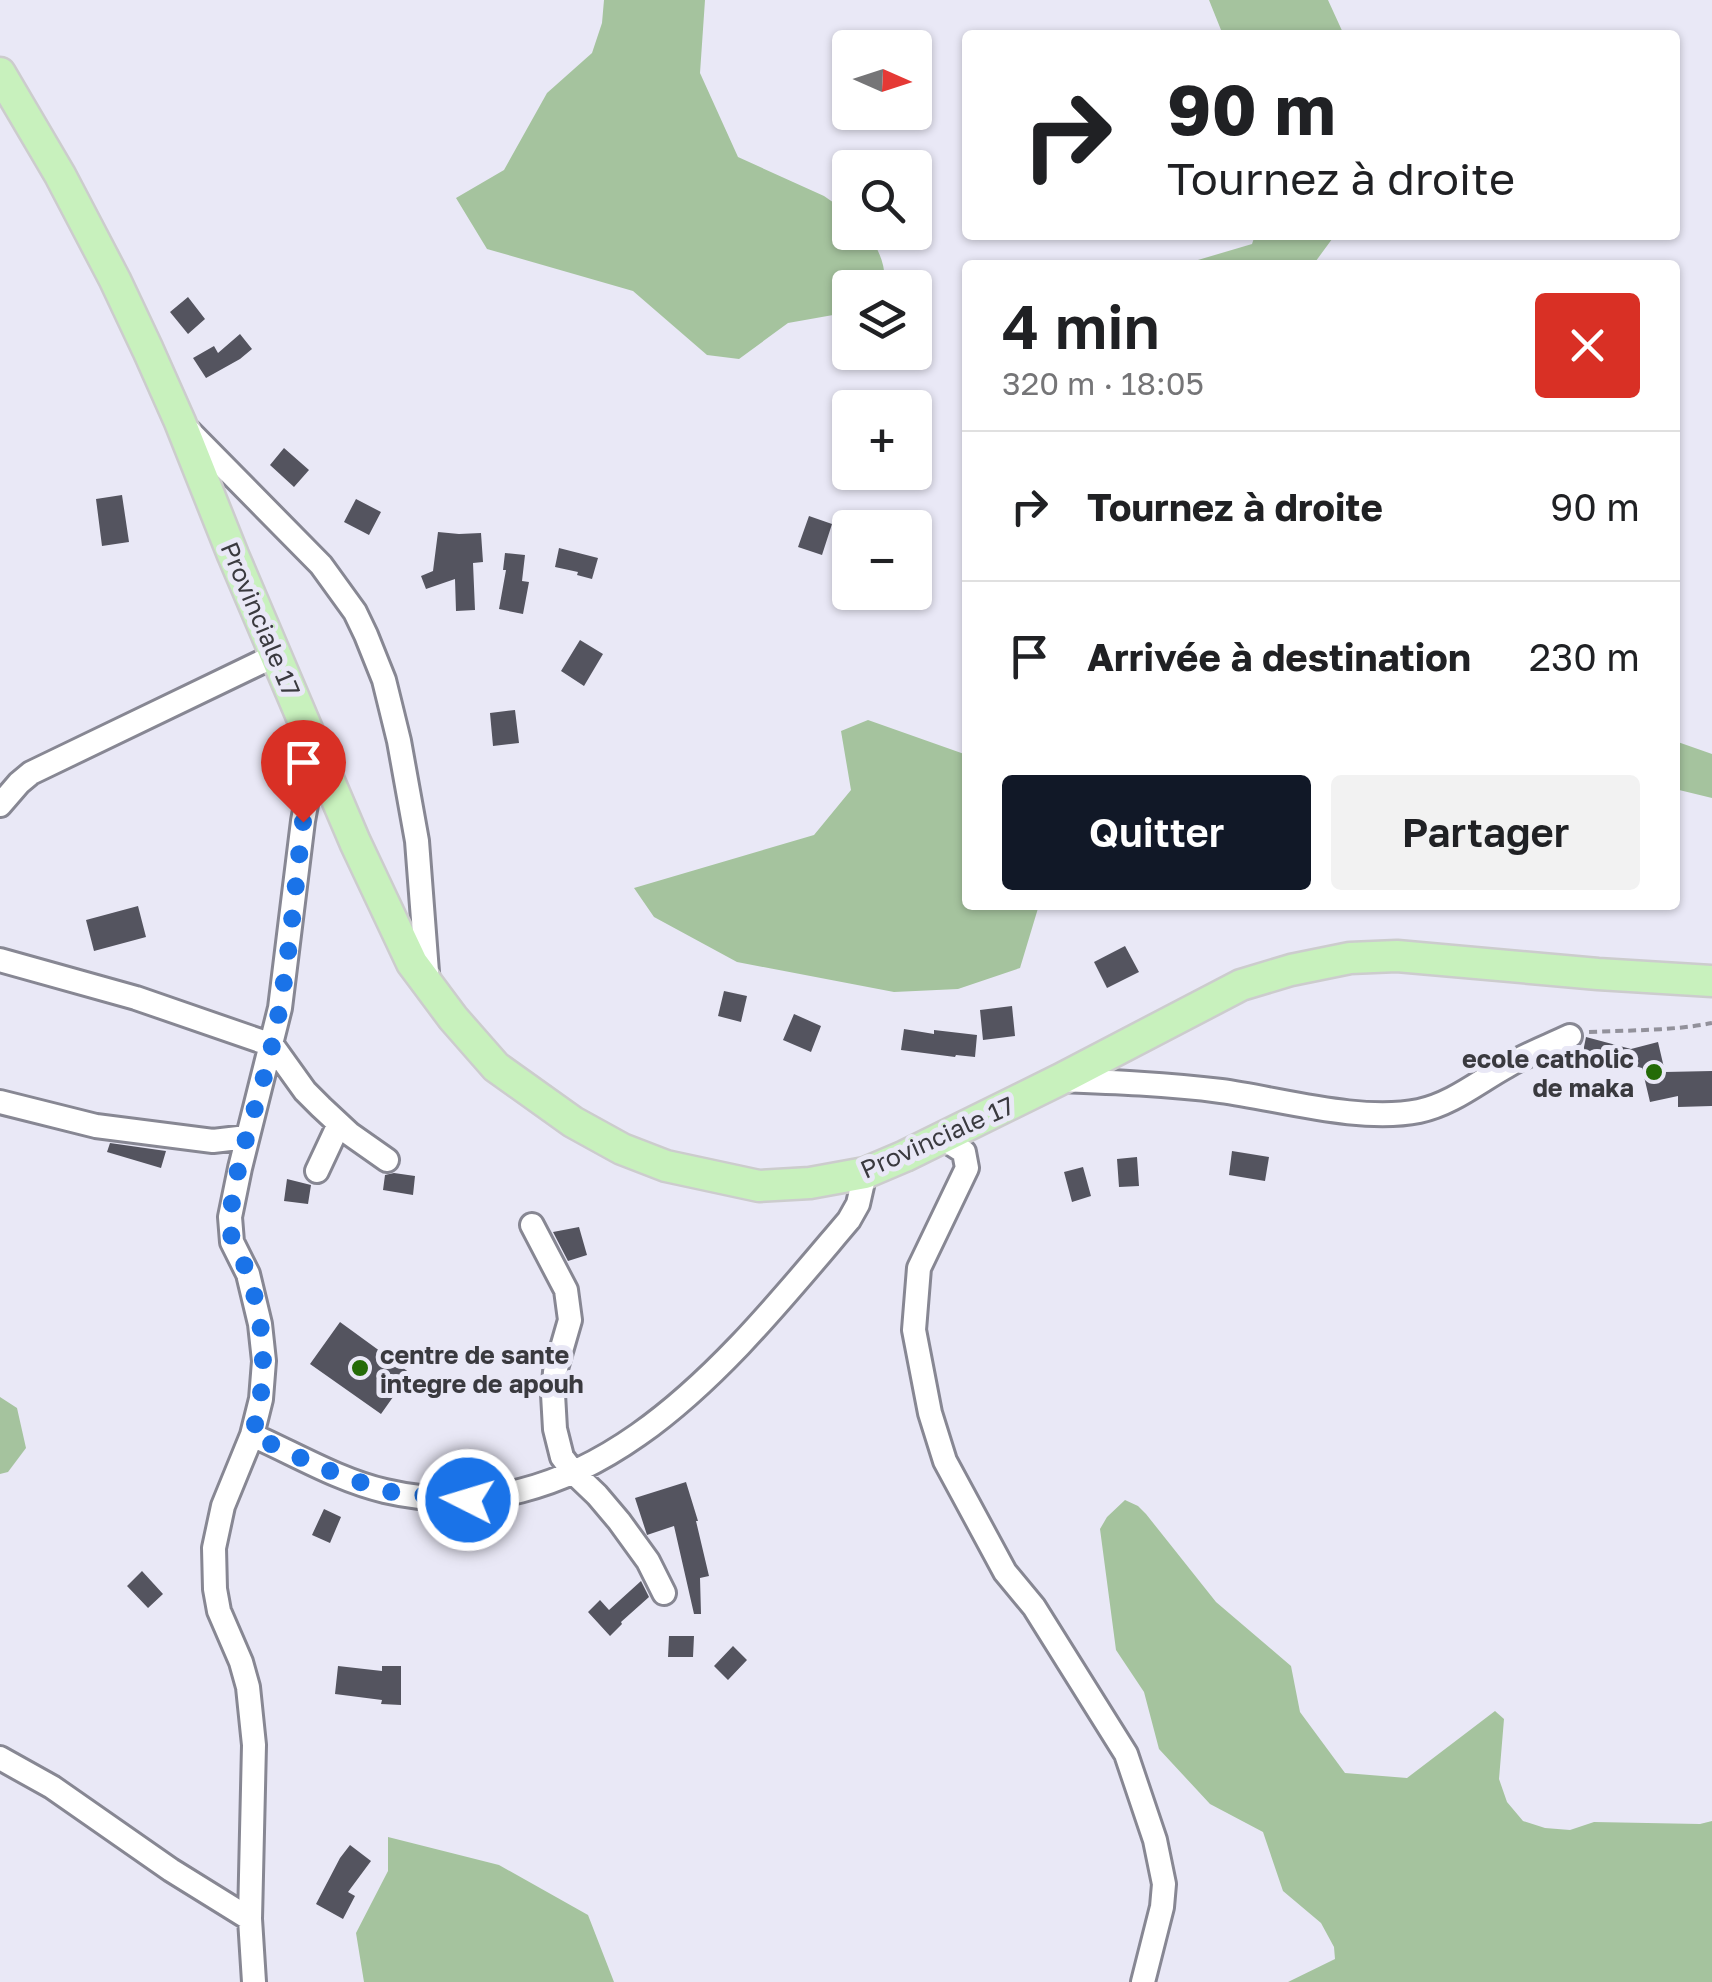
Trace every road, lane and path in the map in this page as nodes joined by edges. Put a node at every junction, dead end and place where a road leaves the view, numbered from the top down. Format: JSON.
{"nodes":[{"id":1,"x":0,"y":73,"type":"edge"},
{"id":2,"x":180,"y":422,"type":"junction"},
{"id":3,"x":276,"y":655,"type":"junction"},
{"id":4,"x":316,"y":750,"type":"junction"},
{"id":5,"x":0,"y":805,"type":"edge"},
{"id":6,"x":0,"y":960,"type":"edge"},
{"id":7,"x":1712,"y":981,"type":"edge"},
{"id":8,"x":428,"y":987,"type":"junction"},
{"id":9,"x":1712,"y":1023,"type":"edge"},
{"id":10,"x":1570,"y":1036,"type":"joint"},
{"id":11,"x":272,"y":1046,"type":"junction"},
{"id":12,"x":1059,"y":1080,"type":"junction"},
{"id":13,"x":0,"y":1102,"type":"edge"},
{"id":14,"x":339,"y":1124,"type":"junction"},
{"id":15,"x":248,"y":1137,"type":"junction"},
{"id":16,"x":942,"y":1137,"type":"junction"},
{"id":17,"x":388,"y":1160,"type":"dead end"},
{"id":18,"x":317,"y":1171,"type":"dead end"},
{"id":19,"x":865,"y":1173,"type":"junction"},
{"id":20,"x":532,"y":1225,"type":"dead end"},
{"id":21,"x":252,"y":1435,"type":"junction"},
{"id":22,"x":574,"y":1473,"type":"junction"},
{"id":23,"x":664,"y":1593,"type":"dead end"},
{"id":24,"x":0,"y":1758,"type":"edge"},
{"id":25,"x":250,"y":1918,"type":"junction"},
{"id":26,"x":254,"y":1982,"type":"edge"},
{"id":27,"x":1143,"y":1982,"type":"edge"}],
"edges":[{"from":1,"to":2,"type":"main road","name":"Provinciale 17"},
{"from":2,"to":3,"type":"main road","name":"Provinciale 17"},
{"from":2,"to":8,"type":"street"},
{"from":3,"to":4,"type":"main road","name":"Provinciale 17"},
{"from":3,"to":5,"type":"street"},
{"from":4,"to":8,"type":"main road","name":"Provinciale 17"},
{"from":4,"to":11,"type":"street"},
{"from":6,"to":11,"type":"street"},
{"from":7,"to":12,"type":"main road","name":"Provinciale 17"},
{"from":8,"to":19,"type":"main road","name":"Provinciale 17"},
{"from":9,"to":10,"type":"path"},
{"from":10,"to":12,"type":"street"},
{"from":11,"to":14,"type":"street"},
{"from":11,"to":15,"type":"street"},
{"from":12,"to":16,"type":"main road","name":"Provinciale 17"},
{"from":13,"to":15,"type":"street"},
{"from":14,"to":17,"type":"street"},
{"from":14,"to":18,"type":"street"},
{"from":15,"to":21,"type":"street"},
{"from":16,"to":19,"type":"main road","name":"Provinciale 17"},
{"from":16,"to":27,"type":"street"},
{"from":19,"to":22,"type":"street"},
{"from":20,"to":22,"type":"street"},
{"from":21,"to":22,"type":"street"},
{"from":21,"to":25,"type":"street"},
{"from":22,"to":23,"type":"street"},
{"from":24,"to":25,"type":"street"},
{"from":25,"to":26,"type":"street"}]}
